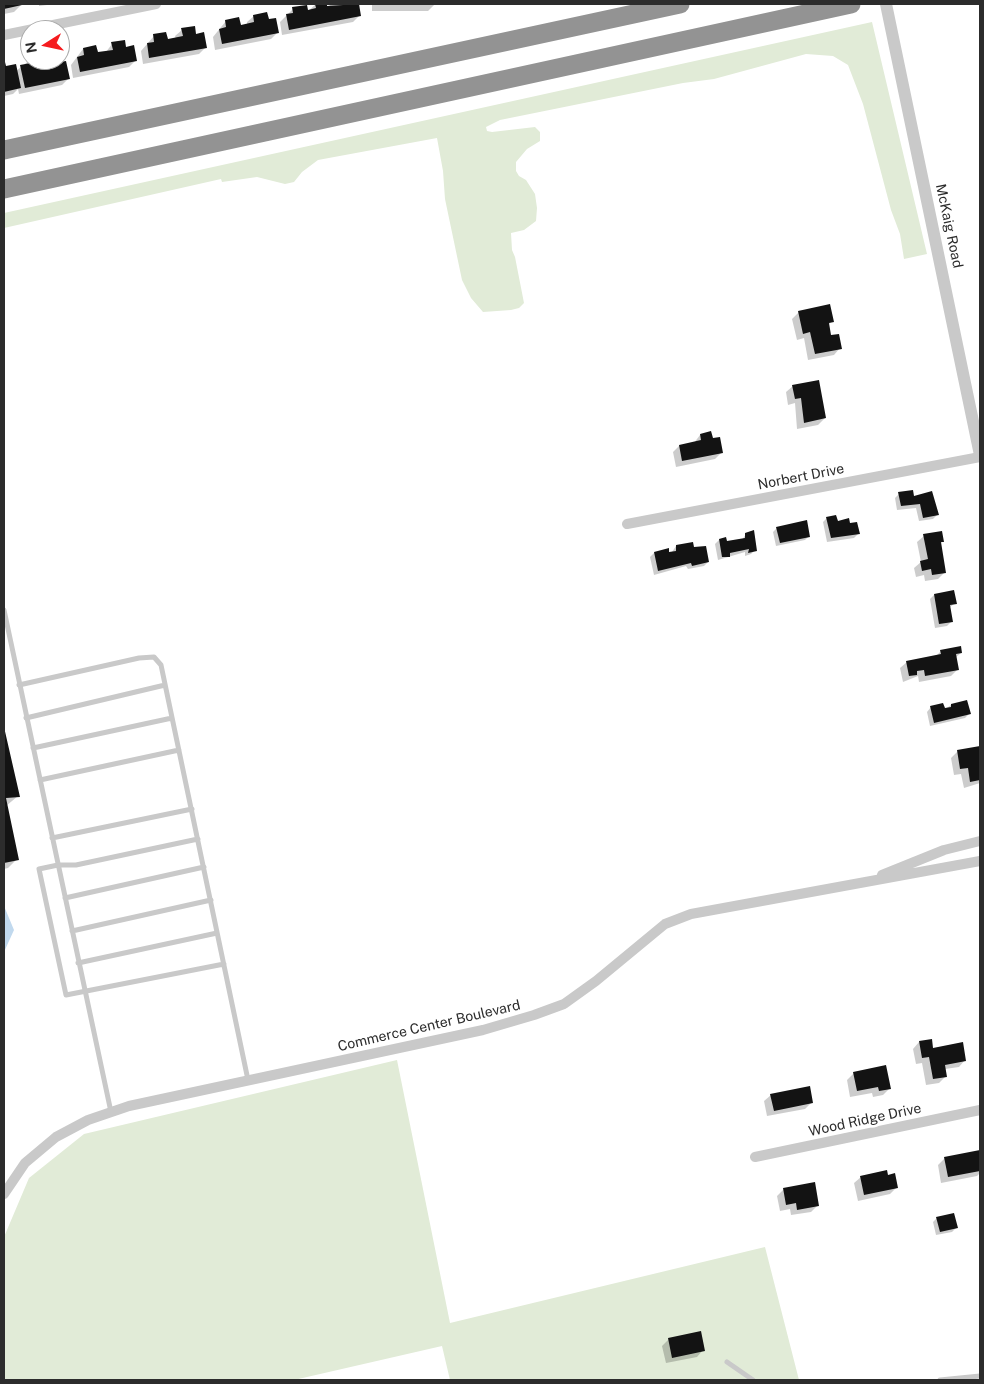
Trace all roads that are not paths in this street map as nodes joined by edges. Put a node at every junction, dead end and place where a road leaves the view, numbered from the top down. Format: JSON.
{"nodes":[{"id":1,"x":156,"y":4,"type":"edge"},
{"id":2,"x":680,"y":4,"type":"edge"},
{"id":3,"x":851,"y":4,"type":"edge"},
{"id":4,"x":886,"y":4,"type":"edge"},
{"id":5,"x":4,"y":34,"type":"edge"},
{"id":6,"x":4,"y":150,"type":"edge"},
{"id":7,"x":4,"y":189,"type":"edge"},
{"id":8,"x":980,"y":456,"type":"edge"},
{"id":9,"x":627,"y":524,"type":"dead end"},
{"id":10,"x":4,"y":610,"type":"edge"},
{"id":11,"x":19,"y":685,"type":"junction"},
{"id":12,"x":165,"y":685,"type":"junction"},
{"id":13,"x":26,"y":718,"type":"junction"},
{"id":14,"x":172,"y":718,"type":"junction"},
{"id":15,"x":33,"y":748,"type":"junction"},
{"id":16,"x":179,"y":750,"type":"junction"},
{"id":17,"x":40,"y":780,"type":"junction"},
{"id":18,"x":192,"y":809,"type":"junction"},
{"id":19,"x":52,"y":838,"type":"junction"},
{"id":20,"x":198,"y":839,"type":"junction"},
{"id":21,"x":980,"y":841,"type":"edge"},
{"id":22,"x":980,"y":861,"type":"edge"},
{"id":23,"x":58,"y":865,"type":"junction"},
{"id":24,"x":204,"y":867,"type":"junction"},
{"id":25,"x":863,"y":882,"type":"junction"},
{"id":26,"x":65,"y":898,"type":"junction"},
{"id":27,"x":211,"y":900,"type":"junction"},
{"id":28,"x":72,"y":931,"type":"junction"},
{"id":29,"x":217,"y":932,"type":"junction"},
{"id":30,"x":78,"y":963,"type":"junction"},
{"id":31,"x":224,"y":964,"type":"junction"},
{"id":32,"x":85,"y":991,"type":"junction"},
{"id":33,"x":248,"y":1080,"type":"junction"},
{"id":34,"x":980,"y":1110,"type":"edge"},
{"id":35,"x":111,"y":1112,"type":"junction"},
{"id":36,"x":755,"y":1157,"type":"dead end"},
{"id":37,"x":4,"y":1194,"type":"edge"},
{"id":38,"x":727,"y":1362,"type":"dead end"},
{"id":39,"x":980,"y":1376,"type":"edge"},
{"id":40,"x":753,"y":1380,"type":"edge"},
{"id":41,"x":940,"y":1380,"type":"edge"}],
"edges":[{"from":1,"to":5,"type":"street"},
{"from":2,"to":6,"type":"highway"},
{"from":3,"to":7,"type":"highway"},
{"from":4,"to":8,"type":"street","name":"McKaig Road"},
{"from":8,"to":9,"type":"street","name":"Norbert Drive"},
{"from":10,"to":11,"type":"lane"},
{"from":11,"to":12,"type":"lane"},
{"from":11,"to":13,"type":"lane"},
{"from":12,"to":13,"type":"lane"},
{"from":12,"to":14,"type":"lane"},
{"from":13,"to":15,"type":"lane"},
{"from":14,"to":15,"type":"lane"},
{"from":14,"to":16,"type":"lane"},
{"from":15,"to":17,"type":"lane"},
{"from":16,"to":17,"type":"lane"},
{"from":16,"to":18,"type":"lane"},
{"from":17,"to":19,"type":"lane"},
{"from":18,"to":19,"type":"lane"},
{"from":18,"to":20,"type":"lane"},
{"from":19,"to":23,"type":"lane"},
{"from":20,"to":23,"type":"lane"},
{"from":20,"to":24,"type":"lane"},
{"from":21,"to":25,"type":"street","name":"Commerce Center Boulevard"},
{"from":22,"to":25,"type":"street","name":"Commerce Center Boulevard"},
{"from":23,"to":26,"type":"lane"},
{"from":23,"to":32,"type":"lane"},
{"from":24,"to":26,"type":"lane"},
{"from":24,"to":27,"type":"lane"},
{"from":25,"to":33,"type":"street","name":"Commerce Center Boulevard"},
{"from":26,"to":28,"type":"lane"},
{"from":27,"to":28,"type":"lane"},
{"from":27,"to":29,"type":"lane"},
{"from":28,"to":30,"type":"lane"},
{"from":29,"to":30,"type":"lane"},
{"from":29,"to":31,"type":"lane"},
{"from":30,"to":32,"type":"lane"},
{"from":31,"to":32,"type":"lane"},
{"from":31,"to":33,"type":"lane"},
{"from":32,"to":35,"type":"lane"},
{"from":33,"to":35,"type":"street","name":"Commerce Center Boulevard"},
{"from":34,"to":36,"type":"street","name":"Wood Ridge Drive"},
{"from":35,"to":37,"type":"street","name":"Commerce Center Boulevard"},
{"from":38,"to":40,"type":"lane"},
{"from":39,"to":41,"type":"lane"}]}
